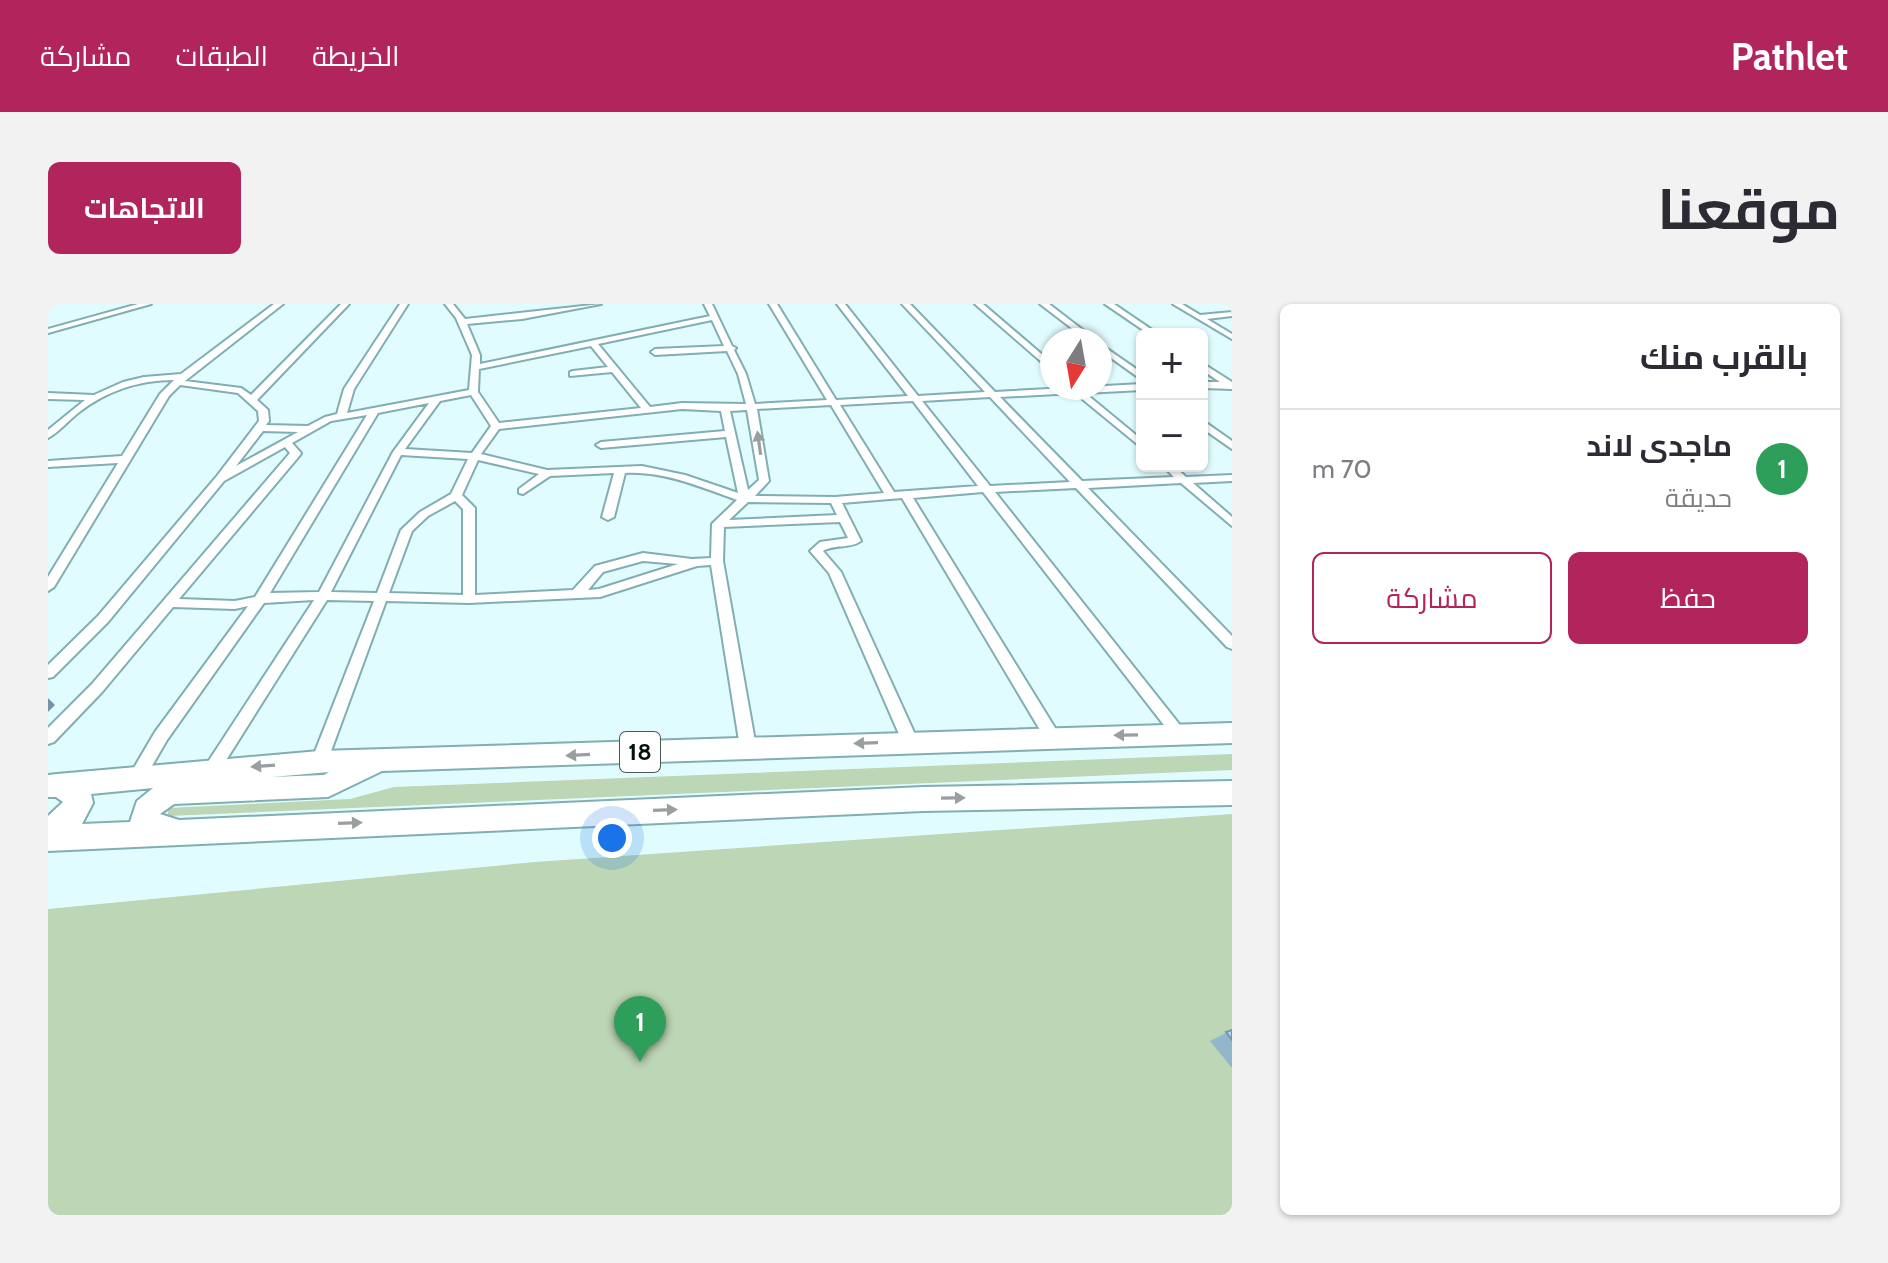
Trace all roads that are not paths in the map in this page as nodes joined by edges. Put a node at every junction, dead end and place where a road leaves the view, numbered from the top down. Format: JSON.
{"nodes":[{"id":1,"x":147,"y":304,"type":"edge"},
{"id":2,"x":279,"y":304,"type":"edge"},
{"id":3,"x":345,"y":304,"type":"edge"},
{"id":4,"x":404,"y":304,"type":"edge"},
{"id":5,"x":449,"y":304,"type":"edge"},
{"id":6,"x":597,"y":304,"type":"edge"},
{"id":7,"x":708,"y":304,"type":"edge"},
{"id":8,"x":773,"y":304,"type":"edge"},
{"id":9,"x":841,"y":304,"type":"edge"},
{"id":10,"x":906,"y":304,"type":"edge"},
{"id":11,"x":979,"y":304,"type":"edge"},
{"id":12,"x":1044,"y":304,"type":"edge"},
{"id":13,"x":1109,"y":304,"type":"edge"},
{"id":14,"x":1177,"y":304,"type":"edge"},
{"id":15,"x":1217,"y":304,"type":"edge"},
{"id":16,"x":1232,"y":314,"type":"edge"},
{"id":17,"x":714,"y":317,"type":"junction"},
{"id":18,"x":1200,"y":317,"type":"junction"},
{"id":19,"x":462,"y":322,"type":"junction"},
{"id":20,"x":61,"y":327,"type":"junction"},
{"id":21,"x":1076,"y":328,"type":"edge"},
{"id":22,"x":1145,"y":328,"type":"edge"},
{"id":23,"x":48,"y":331,"type":"edge"},
{"id":24,"x":1232,"y":337,"type":"edge"},
{"id":25,"x":48,"y":339,"type":"edge"},
{"id":26,"x":593,"y":343,"type":"junction"},
{"id":27,"x":732,"y":348,"type":"junction"},
{"id":28,"x":655,"y":352,"type":"dead end"},
{"id":29,"x":1112,"y":355,"type":"edge"},
{"id":30,"x":1040,"y":357,"type":"edge"},
{"id":31,"x":478,"y":367,"type":"junction"},
{"id":32,"x":612,"y":369,"type":"junction"},
{"id":33,"x":1208,"y":370,"type":"edge"},
{"id":34,"x":1136,"y":373,"type":"edge"},
{"id":35,"x":573,"y":374,"type":"dead end"},
{"id":36,"x":179,"y":380,"type":"junction"},
{"id":37,"x":1231,"y":384,"type":"edge"},
{"id":38,"x":1208,"y":385,"type":"edge"},
{"id":39,"x":1112,"y":387,"type":"edge"},
{"id":40,"x":1136,"y":387,"type":"edge"},
{"id":41,"x":1040,"y":390,"type":"edge"},
{"id":42,"x":473,"y":392,"type":"junction"},
{"id":43,"x":988,"y":394,"type":"junction"},
{"id":44,"x":48,"y":396,"type":"edge"},
{"id":45,"x":95,"y":397,"type":"junction"},
{"id":46,"x":911,"y":397,"type":"junction"},
{"id":47,"x":437,"y":398,"type":"junction"},
{"id":48,"x":253,"y":399,"type":"junction"},
{"id":49,"x":834,"y":400,"type":"junction"},
{"id":50,"x":1089,"y":400,"type":"edge"},
{"id":51,"x":750,"y":406,"type":"junction"},
{"id":52,"x":725,"y":408,"type":"junction"},
{"id":53,"x":648,"y":410,"type":"junction"},
{"id":54,"x":374,"y":411,"type":"junction"},
{"id":55,"x":341,"y":417,"type":"junction"},
{"id":56,"x":496,"y":426,"type":"junction"},
{"id":57,"x":260,"y":428,"type":"junction"},
{"id":58,"x":1208,"y":428,"type":"edge"},
{"id":59,"x":307,"y":429,"type":"junction"},
{"id":60,"x":729,"y":434,"type":"junction"},
{"id":61,"x":48,"y":435,"type":"edge"},
{"id":62,"x":1136,"y":440,"type":"edge"},
{"id":63,"x":287,"y":444,"type":"junction"},
{"id":64,"x":601,"y":445,"type":"dead end"},
{"id":65,"x":1232,"y":446,"type":"edge"},
{"id":66,"x":398,"y":452,"type":"junction"},
{"id":67,"x":475,"y":456,"type":"junction"},
{"id":68,"x":125,"y":459,"type":"junction"},
{"id":69,"x":48,"y":464,"type":"edge"},
{"id":70,"x":620,"y":470,"type":"junction"},
{"id":71,"x":1175,"y":472,"type":"edge"},
{"id":72,"x":547,"y":473,"type":"junction"},
{"id":73,"x":1232,"y":478,"type":"edge"},
{"id":74,"x":220,"y":479,"type":"junction"},
{"id":75,"x":1185,"y":480,"type":"junction"},
{"id":76,"x":1081,"y":484,"type":"junction"},
{"id":77,"x":985,"y":489,"type":"junction"},
{"id":78,"x":523,"y":491,"type":"dead end"},
{"id":79,"x":906,"y":495,"type":"junction"},
{"id":80,"x":456,"y":496,"type":"junction"},
{"id":81,"x":891,"y":496,"type":"junction"},
{"id":82,"x":745,"y":499,"type":"junction"},
{"id":83,"x":835,"y":500,"type":"junction"},
{"id":84,"x":608,"y":517,"type":"dead end"},
{"id":85,"x":844,"y":518,"type":"junction"},
{"id":86,"x":1232,"y":523,"type":"edge"},
{"id":87,"x":718,"y":524,"type":"junction"},
{"id":88,"x":717,"y":561,"type":"junction"},
{"id":89,"x":696,"y":562,"type":"junction"},
{"id":90,"x":48,"y":587,"type":"edge"},
{"id":91,"x":578,"y":593,"type":"junction"},
{"id":92,"x":323,"y":596,"type":"junction"},
{"id":93,"x":469,"y":599,"type":"junction"},
{"id":94,"x":259,"y":600,"type":"junction"},
{"id":95,"x":383,"y":600,"type":"junction"},
{"id":96,"x":168,"y":603,"type":"junction"},
{"id":97,"x":1232,"y":644,"type":"edge"},
{"id":98,"x":48,"y":673,"type":"edge"},
{"id":99,"x":1232,"y":733,"type":"edge"},
{"id":100,"x":1179,"y":734,"type":"junction"},
{"id":101,"x":1052,"y":736,"type":"junction"},
{"id":102,"x":48,"y":738,"type":"edge"},
{"id":103,"x":910,"y":741,"type":"junction"},
{"id":104,"x":748,"y":747,"type":"junction"},
{"id":105,"x":378,"y":761,"type":"junction"},
{"id":106,"x":319,"y":762,"type":"junction"},
{"id":107,"x":212,"y":769,"type":"junction"},
{"id":108,"x":136,"y":778,"type":"junction"},
{"id":109,"x":52,"y":785,"type":"edge"},
{"id":110,"x":1232,"y":793,"type":"edge"},
{"id":111,"x":178,"y":830,"type":"junction"},
{"id":112,"x":48,"y":835,"type":"edge"}],
"edges":[{"from":1,"to":20,"type":"street"},
{"from":2,"to":36,"type":"street"},
{"from":3,"to":48,"type":"street"},
{"from":4,"to":55,"type":"street"},
{"from":5,"to":19,"type":"street"},
{"from":6,"to":19,"type":"street"},
{"from":7,"to":17,"type":"street"},
{"from":8,"to":49,"type":"street"},
{"from":9,"to":46,"type":"street"},
{"from":10,"to":43,"type":"street"},
{"from":11,"to":30,"type":"street"},
{"from":12,"to":21,"type":"street"},
{"from":13,"to":22,"type":"street"},
{"from":14,"to":18,"type":"street"},
{"from":15,"to":16,"type":"street"},
{"from":16,"to":18,"type":"street"},
{"from":17,"to":26,"type":"street"},
{"from":17,"to":27,"type":"street"},
{"from":18,"to":24,"type":"street"},
{"from":19,"to":31,"type":"street"},
{"from":20,"to":23,"type":"street"},
{"from":20,"to":25,"type":"street"},
{"from":26,"to":31,"type":"street"},
{"from":26,"to":32,"type":"street"},
{"from":27,"to":28,"type":"street"},
{"from":27,"to":51,"type":"street"},
{"from":29,"to":34,"type":"street"},
{"from":31,"to":42,"type":"street"},
{"from":32,"to":35,"type":"street"},
{"from":32,"to":53,"type":"street"},
{"from":33,"to":37,"type":"street"},
{"from":36,"to":45,"type":"street"},
{"from":36,"to":48,"type":"street"},
{"from":36,"to":68,"type":"street"},
{"from":37,"to":38,"type":"street"},
{"from":39,"to":40,"type":"street"},
{"from":41,"to":43,"type":"street"},
{"from":42,"to":47,"type":"street"},
{"from":42,"to":56,"type":"street"},
{"from":43,"to":46,"type":"street"},
{"from":43,"to":76,"type":"street"},
{"from":44,"to":45,"type":"street"},
{"from":45,"to":61,"type":"street"},
{"from":46,"to":49,"type":"street"},
{"from":46,"to":77,"type":"street"},
{"from":47,"to":54,"type":"street"},
{"from":47,"to":66,"type":"street"},
{"from":48,"to":57,"type":"street"},
{"from":49,"to":51,"type":"street"},
{"from":49,"to":81,"type":"street"},
{"from":50,"to":62,"type":"street"},
{"from":51,"to":52,"type":"street"},
{"from":82,"to":51,"type":"street","one_way":true},
{"from":52,"to":53,"type":"street"},
{"from":52,"to":60,"type":"street"},
{"from":53,"to":56,"type":"street"},
{"from":54,"to":55,"type":"street"},
{"from":54,"to":94,"type":"street"},
{"from":55,"to":59,"type":"street"},
{"from":56,"to":67,"type":"street"},
{"from":57,"to":59,"type":"street"},
{"from":57,"to":74,"type":"street"},
{"from":58,"to":65,"type":"street"},
{"from":59,"to":63,"type":"street"},
{"from":60,"to":64,"type":"street"},
{"from":60,"to":82,"type":"street"},
{"from":63,"to":74,"type":"street"},
{"from":63,"to":96,"type":"street"},
{"from":66,"to":67,"type":"street"},
{"from":66,"to":92,"type":"street"},
{"from":67,"to":72,"type":"street"},
{"from":67,"to":80,"type":"street"},
{"from":68,"to":69,"type":"street"},
{"from":68,"to":90,"type":"street"},
{"from":70,"to":72,"type":"street"},
{"from":70,"to":82,"type":"street"},
{"from":70,"to":84,"type":"street"},
{"from":71,"to":75,"type":"street"},
{"from":72,"to":78,"type":"street"},
{"from":73,"to":75,"type":"street"},
{"from":74,"to":98,"type":"street"},
{"from":75,"to":76,"type":"street"},
{"from":75,"to":86,"type":"street"},
{"from":76,"to":77,"type":"street"},
{"from":76,"to":97,"type":"street"},
{"from":77,"to":79,"type":"street"},
{"from":77,"to":100,"type":"street"},
{"from":79,"to":81,"type":"street"},
{"from":79,"to":101,"type":"street"},
{"from":80,"to":93,"type":"street"},
{"from":80,"to":95,"type":"street"},
{"from":81,"to":83,"type":"street"},
{"from":82,"to":83,"type":"street"},
{"from":82,"to":87,"type":"street"},
{"from":83,"to":85,"type":"street"},
{"from":85,"to":87,"type":"street"},
{"from":85,"to":103,"type":"street"},
{"from":87,"to":88,"type":"street"},
{"from":88,"to":89,"type":"street"},
{"from":88,"to":104,"type":"street"},
{"from":89,"to":91,"type":"street"},
{"from":89,"to":91,"type":"street"},
{"from":91,"to":93,"type":"street"},
{"from":92,"to":94,"type":"street"},
{"from":92,"to":95,"type":"street"},
{"from":92,"to":107,"type":"street"},
{"from":93,"to":95,"type":"street"},
{"from":94,"to":96,"type":"street"},
{"from":94,"to":108,"type":"street"},
{"from":95,"to":106,"type":"street"},
{"from":96,"to":102,"type":"street"},
{"from":99,"to":100,"type":"highway","number":"18"},
{"from":100,"to":101,"type":"highway","number":"18","one_way":true},
{"from":101,"to":103,"type":"highway","number":"18"},
{"from":103,"to":104,"type":"highway","number":"18","one_way":true},
{"from":104,"to":105,"type":"highway","number":"18","one_way":true},
{"from":105,"to":106,"type":"highway","number":"18"},
{"from":105,"to":111,"type":"highway"},
{"from":106,"to":107,"type":"highway","number":"18","one_way":true},
{"from":107,"to":108,"type":"highway","number":"18"},
{"from":108,"to":109,"type":"highway","number":"18"},
{"from":109,"to":112,"type":"highway"},
{"from":111,"to":110,"type":"highway","number":"18","one_way":true},
{"from":111,"to":112,"type":"highway","number":"18"}]}
